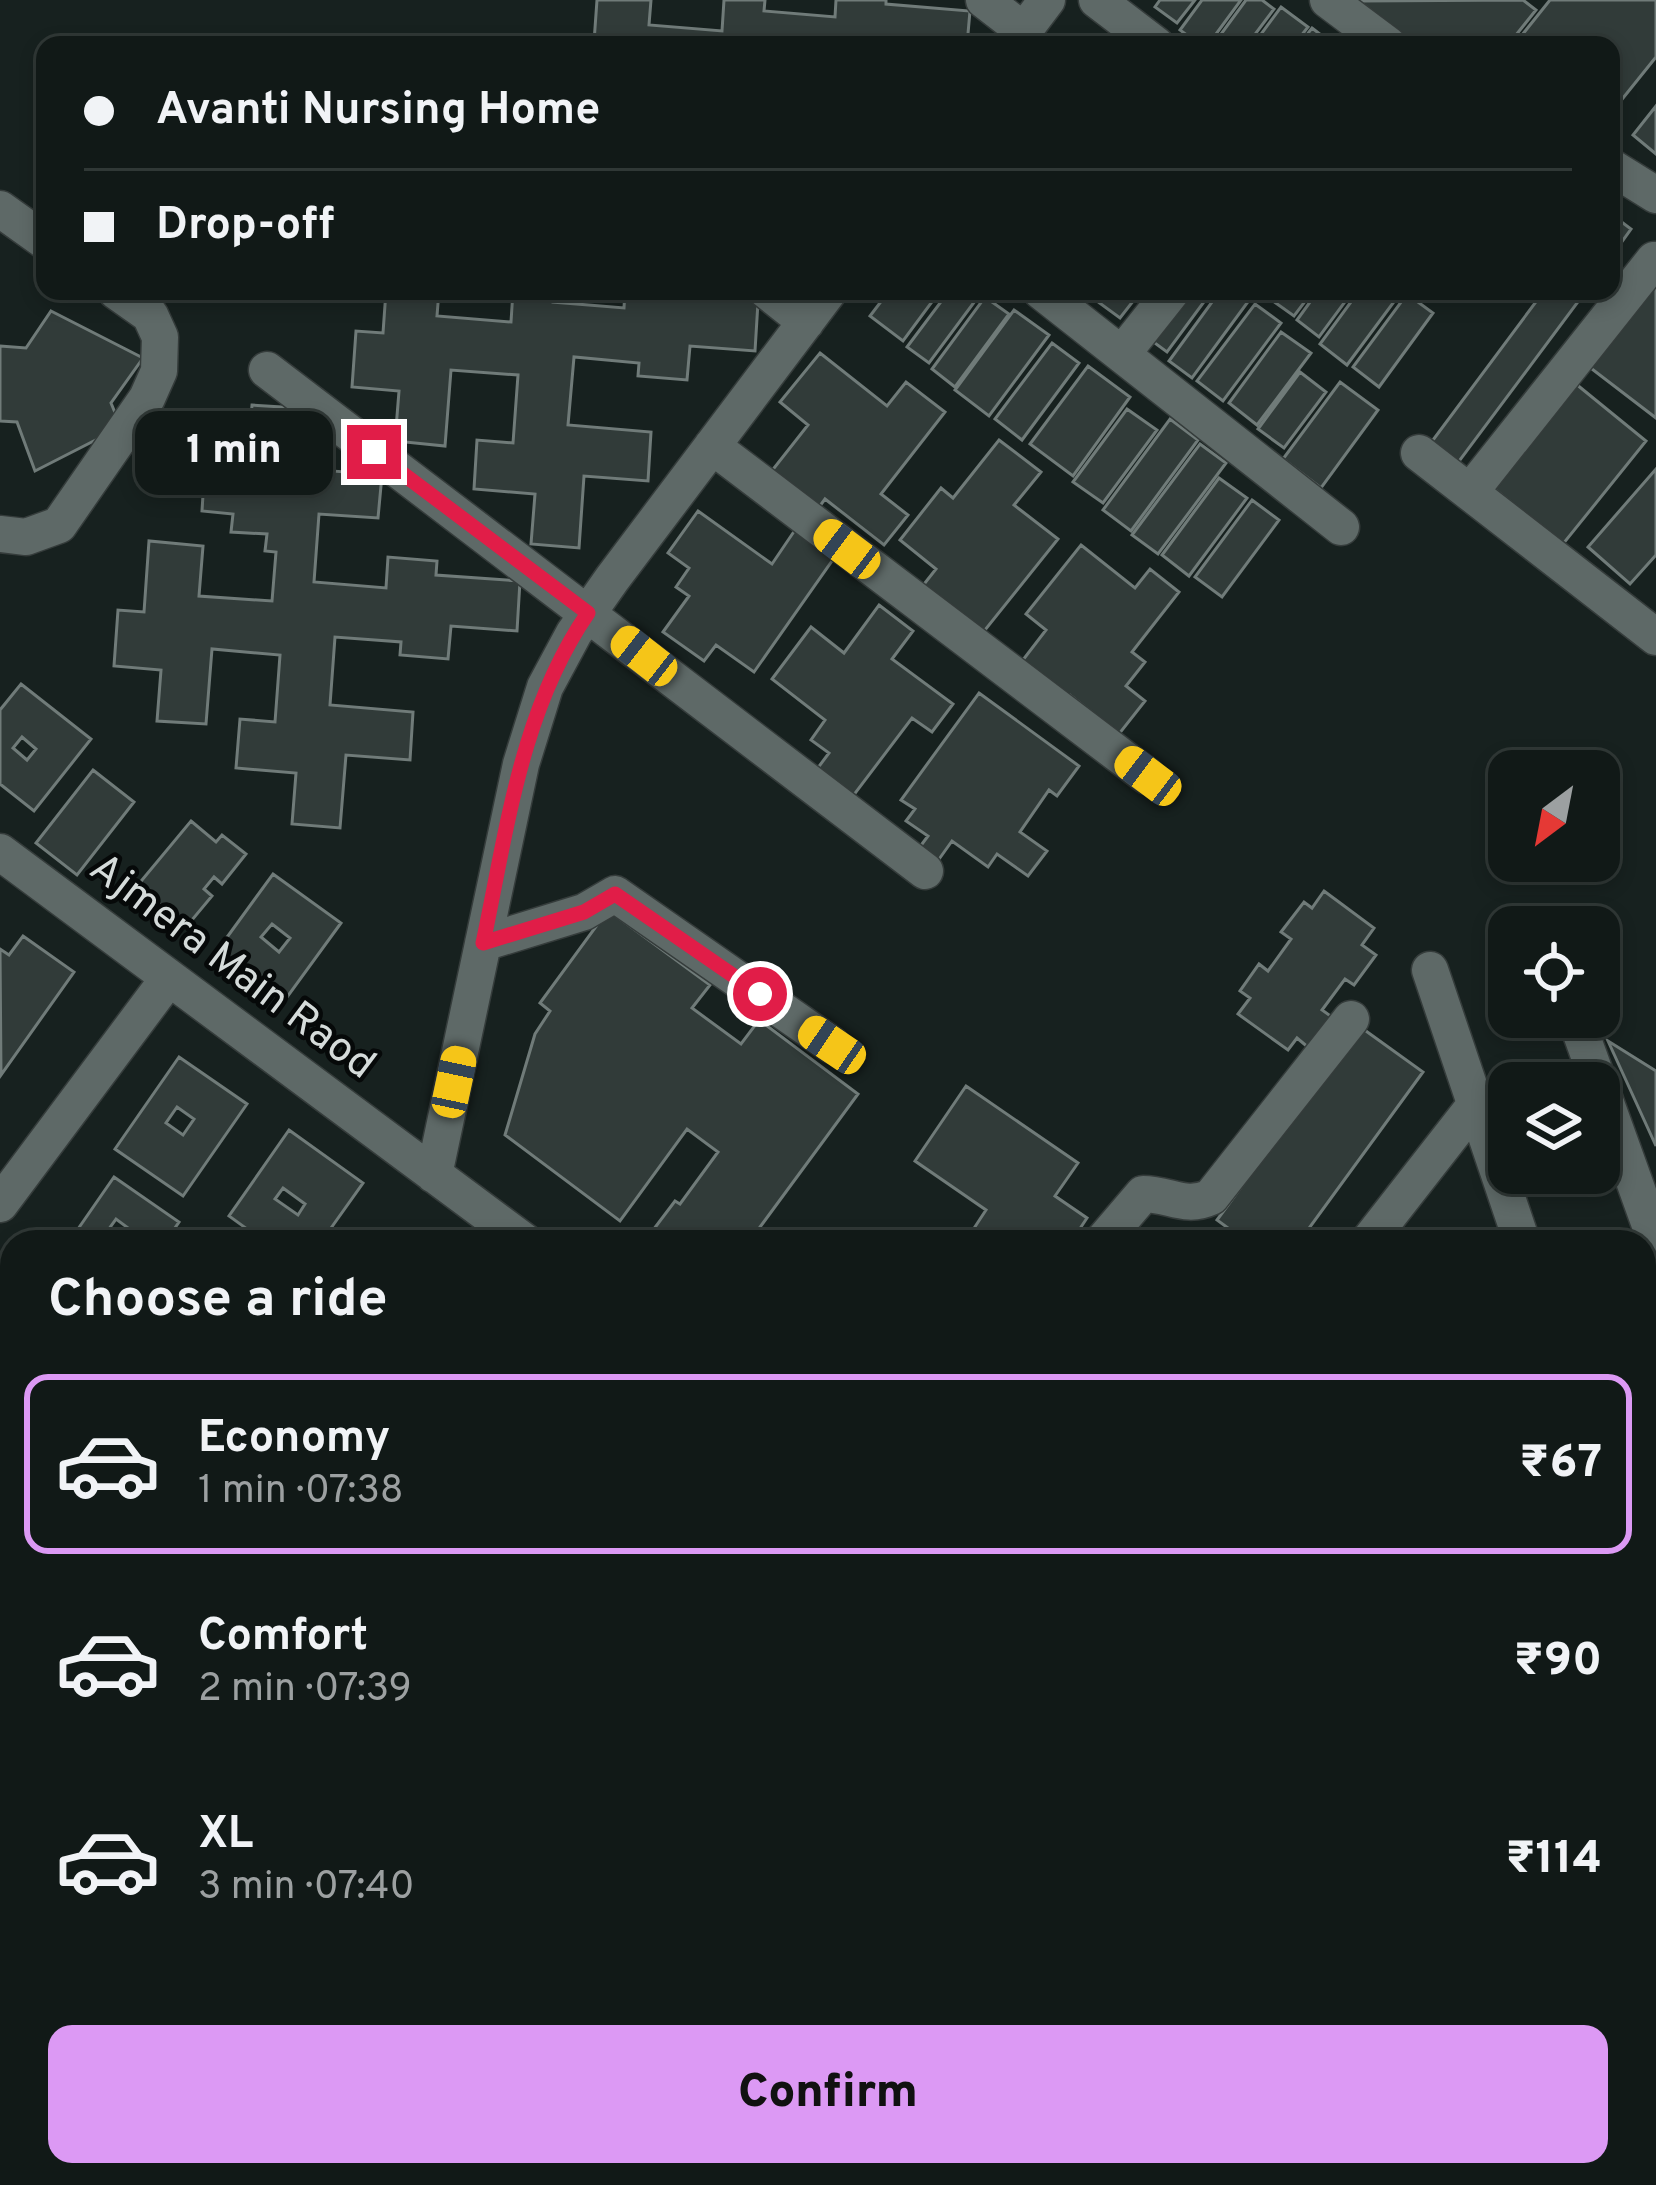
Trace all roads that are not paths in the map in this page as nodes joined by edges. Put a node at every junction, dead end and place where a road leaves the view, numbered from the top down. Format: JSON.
{"nodes":[{"id":1,"x":984,"y":0,"type":"edge"},
{"id":2,"x":1047,"y":0,"type":"edge"},
{"id":3,"x":1097,"y":0,"type":"edge"},
{"id":4,"x":1328,"y":0,"type":"edge"},
{"id":5,"x":1017,"y":36,"type":"edge"},
{"id":6,"x":1020,"y":36,"type":"edge"},
{"id":7,"x":1144,"y":36,"type":"edge"},
{"id":8,"x":1376,"y":36,"type":"edge"},
{"id":9,"x":1620,"y":173,"type":"edge"},
{"id":10,"x":1656,"y":195,"type":"edge"},
{"id":11,"x":0,"y":209,"type":"edge"},
{"id":12,"x":36,"y":235,"type":"edge"},
{"id":13,"x":1654,"y":260,"type":"edge"},
{"id":14,"x":129,"y":300,"type":"edge"},
{"id":15,"x":778,"y":300,"type":"edge"},
{"id":16,"x":822,"y":300,"type":"edge"},
{"id":17,"x":1053,"y":300,"type":"edge"},
{"id":18,"x":1165,"y":300,"type":"edge"},
{"id":19,"x":806,"y":322,"type":"junction"},
{"id":20,"x":1122,"y":354,"type":"junction"},
{"id":21,"x":267,"y":370,"type":"dead end"},
{"id":22,"x":712,"y":446,"type":"junction"},
{"id":23,"x":1419,"y":452,"type":"dead end"},
{"id":24,"x":1470,"y":492,"type":"junction"},
{"id":25,"x":1341,"y":526,"type":"dead end"},
{"id":26,"x":0,"y":534,"type":"edge"},
{"id":27,"x":588,"y":613,"type":"junction"},
{"id":28,"x":1649,"y":617,"type":"edge"},
{"id":29,"x":1148,"y":776,"type":"dead end"},
{"id":30,"x":0,"y":852,"type":"edge"},
{"id":31,"x":926,"y":871,"type":"dead end"},
{"id":32,"x":483,"y":943,"type":"junction"},
{"id":33,"x":1430,"y":970,"type":"dead end"},
{"id":34,"x":168,"y":979,"type":"junction"},
{"id":35,"x":1351,"y":1019,"type":"dead end"},
{"id":36,"x":1583,"y":1038,"type":"edge"},
{"id":37,"x":832,"y":1045,"type":"dead end"},
{"id":38,"x":1474,"y":1105,"type":"junction"},
{"id":39,"x":434,"y":1175,"type":"junction"},
{"id":40,"x":0,"y":1204,"type":"edge"},
{"id":41,"x":509,"y":1230,"type":"edge"},
{"id":42,"x":1112,"y":1230,"type":"edge"},
{"id":43,"x":1378,"y":1230,"type":"edge"},
{"id":44,"x":1518,"y":1230,"type":"edge"},
{"id":45,"x":1652,"y":1230,"type":"edge"}],
"edges":[{"from":1,"to":5,"type":"street"},
{"from":2,"to":6,"type":"street"},
{"from":3,"to":7,"type":"street"},
{"from":4,"to":8,"type":"street"},
{"from":9,"to":10,"type":"street"},
{"from":11,"to":12,"type":"street"},
{"from":13,"to":24,"type":"street"},
{"from":14,"to":26,"type":"street"},
{"from":15,"to":19,"type":"street"},
{"from":16,"to":19,"type":"street"},
{"from":17,"to":20,"type":"street"},
{"from":18,"to":20,"type":"street"},
{"from":19,"to":22,"type":"street"},
{"from":20,"to":25,"type":"street"},
{"from":21,"to":27,"type":"street"},
{"from":22,"to":27,"type":"street"},
{"from":22,"to":29,"type":"street"},
{"from":23,"to":24,"type":"street"},
{"from":24,"to":28,"type":"street"},
{"from":27,"to":31,"type":"street"},
{"from":27,"to":32,"type":"street"},
{"from":30,"to":34,"type":"street","name":"Ajmera Main Raod"},
{"from":32,"to":37,"type":"street"},
{"from":32,"to":39,"type":"street"},
{"from":33,"to":38,"type":"street"},
{"from":34,"to":39,"type":"street","name":"Ajmera Main Raod"},
{"from":34,"to":40,"type":"street"},
{"from":35,"to":42,"type":"street"},
{"from":36,"to":45,"type":"street"},
{"from":38,"to":43,"type":"street"},
{"from":38,"to":44,"type":"street"},
{"from":39,"to":41,"type":"street","name":"Ajmera Main Raod"}]}
